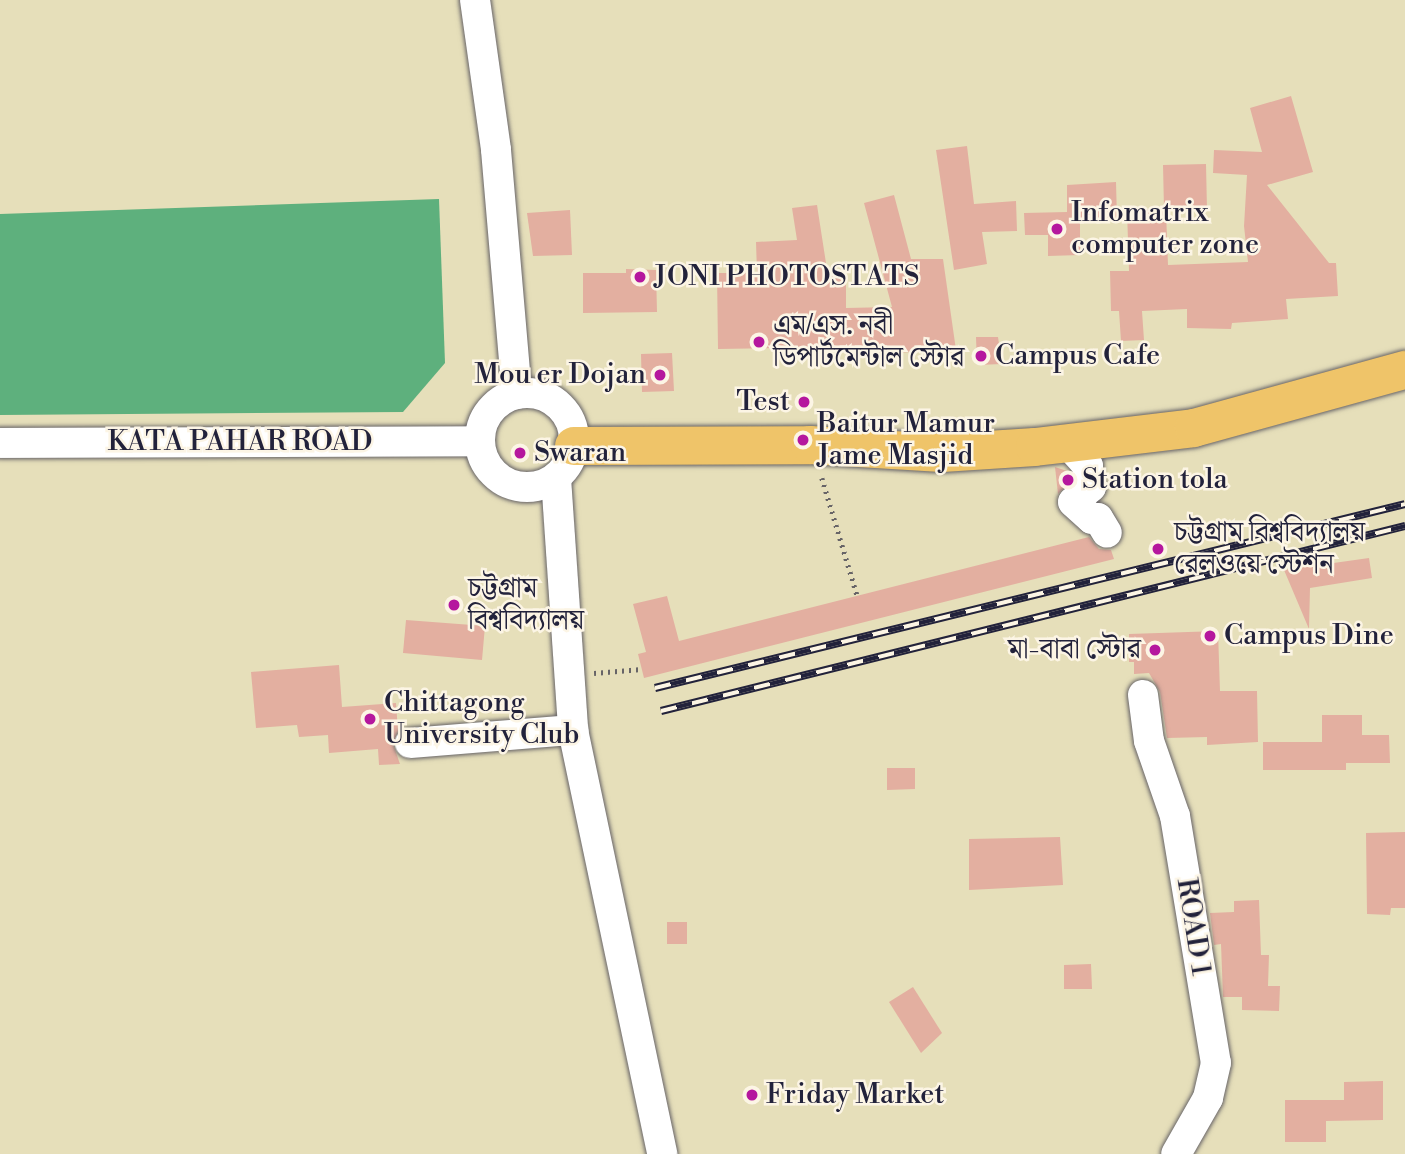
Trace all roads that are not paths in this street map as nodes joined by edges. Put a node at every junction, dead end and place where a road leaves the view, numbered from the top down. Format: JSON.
{"nodes":[{"id":1,"x":475,"y":0,"type":"edge"},
{"id":2,"x":1405,"y":370,"type":"edge"},
{"id":3,"x":517,"y":394,"type":"junction"},
{"id":4,"x":480,"y":441,"type":"junction"},
{"id":5,"x":423,"y":442,"type":"dead end"},
{"id":6,"x":0,"y":443,"type":"edge"},
{"id":7,"x":1068,"y":444,"type":"junction"},
{"id":8,"x":565,"y":462,"type":"junction"},
{"id":9,"x":1107,"y":533,"type":"dead end"},
{"id":10,"x":1143,"y":695,"type":"dead end"},
{"id":11,"x":573,"y":730,"type":"junction"},
{"id":12,"x":410,"y":743,"type":"dead end"},
{"id":13,"x":662,"y":1154,"type":"edge"},
{"id":14,"x":1176,"y":1154,"type":"edge"}],
"edges":[{"from":1,"to":3,"type":"street"},
{"from":2,"to":7,"type":"main road"},
{"from":3,"to":4,"type":"street"},
{"from":3,"to":8,"type":"street"},
{"from":4,"to":6,"type":"street","name":"KATA PAHAR ROAD"},
{"from":4,"to":8,"type":"street"},
{"from":5,"to":6,"type":"street","name":"KATA PAHAR ROAD"},
{"from":7,"to":8,"type":"main road"},
{"from":7,"to":9,"type":"street"},
{"from":8,"to":11,"type":"street"},
{"from":10,"to":14,"type":"street","name":"ROAD 1"},
{"from":11,"to":12,"type":"street"},
{"from":11,"to":13,"type":"street"}]}
